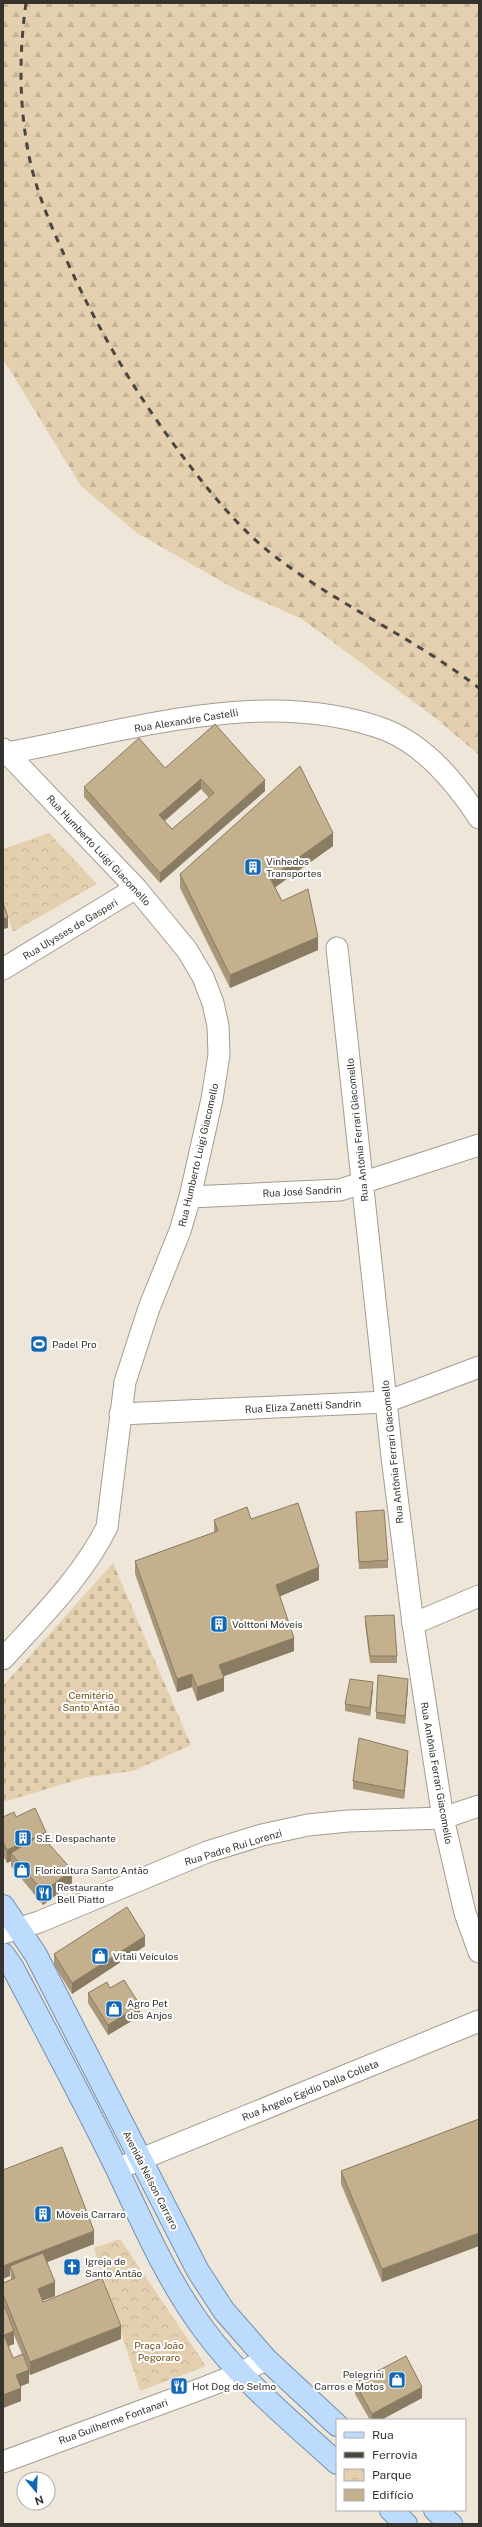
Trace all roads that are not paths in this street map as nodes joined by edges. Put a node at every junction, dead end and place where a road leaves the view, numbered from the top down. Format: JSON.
{"nodes":[{"id":1,"x":5,"y":751,"type":"edge"},
{"id":2,"x":479,"y":818,"type":"edge"},
{"id":3,"x":136,"y":888,"type":"junction"},
{"id":4,"x":337,"y":948,"type":"dead end"},
{"id":5,"x":3,"y":969,"type":"edge"},
{"id":6,"x":479,"y":1145,"type":"edge"},
{"id":7,"x":363,"y":1184,"type":"junction"},
{"id":8,"x":190,"y":1197,"type":"junction"},
{"id":9,"x":479,"y":1367,"type":"edge"},
{"id":10,"x":386,"y":1402,"type":"junction"},
{"id":11,"x":120,"y":1414,"type":"junction"},
{"id":12,"x":479,"y":1596,"type":"edge"},
{"id":13,"x":413,"y":1624,"type":"junction"},
{"id":14,"x":3,"y":1659,"type":"edge"},
{"id":15,"x":479,"y":1806,"type":"edge"},
{"id":16,"x":443,"y":1818,"type":"junction"},
{"id":17,"x":3,"y":1906,"type":"edge"},
{"id":18,"x":12,"y":1931,"type":"edge"},
{"id":19,"x":479,"y":1952,"type":"edge"},
{"id":20,"x":3,"y":1954,"type":"edge"},
{"id":21,"x":479,"y":2021,"type":"edge"},
{"id":22,"x":140,"y":2158,"type":"junction"},
{"id":23,"x":117,"y":2169,"type":"junction"},
{"id":24,"x":198,"y":2271,"type":"junction"},
{"id":25,"x":178,"y":2287,"type":"junction"},
{"id":26,"x":266,"y":2359,"type":"junction"},
{"id":27,"x":241,"y":2373,"type":"junction"},
{"id":28,"x":336,"y":2424,"type":"edge"},
{"id":29,"x":3,"y":2462,"type":"edge"},
{"id":30,"x":336,"y":2462,"type":"edge"},
{"id":31,"x":392,"y":2511,"type":"edge"},
{"id":32,"x":436,"y":2511,"type":"edge"},
{"id":33,"x":406,"y":2524,"type":"edge"},
{"id":34,"x":451,"y":2524,"type":"edge"}],
"edges":[{"from":1,"to":2,"type":"street","name":"Rua Alexandre Castelli"},
{"from":1,"to":3,"type":"street","name":"Rua Humberto Luigi Giacomello"},
{"from":3,"to":5,"type":"street","name":"Rua Ulysses de Gasperi"},
{"from":3,"to":8,"type":"street","name":"Rua Humberto Luigi Giacomello"},
{"from":4,"to":7,"type":"street","name":"Rua Antônia Ferrari Giacomello"},
{"from":6,"to":7,"type":"street","name":"Rua José Sandrin"},
{"from":7,"to":8,"type":"street","name":"Rua José Sandrin"},
{"from":7,"to":10,"type":"street","name":"Rua Antônia Ferrari Giacomello"},
{"from":8,"to":11,"type":"street","name":"Rua Humberto Luigi Giacomello"},
{"from":9,"to":10,"type":"street","name":"Rua Eliza Zanetti Sandrin"},
{"from":10,"to":11,"type":"street","name":"Rua Eliza Zanetti Sandrin"},
{"from":10,"to":13,"type":"street","name":"Rua Antônia Ferrari Giacomello"},
{"from":11,"to":14,"type":"street","name":"Rua Humberto Luigi Giacomello"},
{"from":12,"to":13,"type":"street"},
{"from":13,"to":16,"type":"street","name":"Rua Antônia Ferrari Giacomello"},
{"from":15,"to":16,"type":"street","name":"Rua Padre Rui Lorenzi"},
{"from":16,"to":18,"type":"street","name":"Rua Padre Rui Lorenzi"},
{"from":16,"to":19,"type":"street","name":"Rua Antônia Ferrari Giacomello"},
{"from":17,"to":18,"type":"main road","name":"Avenida Nelson Carraro"},
{"from":18,"to":22,"type":"main road","name":"Avenida Nelson Carraro"},
{"from":20,"to":23,"type":"main road"},
{"from":21,"to":22,"type":"street","name":"Rua Ângelo Egídio Dalla Colleta"},
{"from":22,"to":23,"type":"street","name":"Rua Ângelo Egídio Dalla Colleta"},
{"from":22,"to":24,"type":"main road","name":"Avenida Nelson Carraro"},
{"from":23,"to":25,"type":"main road"},
{"from":24,"to":25,"type":"main road"},
{"from":24,"to":26,"type":"main road","name":"Avenida Nelson Carraro"},
{"from":25,"to":27,"type":"main road"},
{"from":26,"to":27,"type":"street","name":"Rua Guilherme Fontanari"},
{"from":26,"to":28,"type":"main road","name":"Avenida Nelson Carraro"},
{"from":27,"to":29,"type":"street","name":"Rua Guilherme Fontanari"},
{"from":27,"to":30,"type":"main road"},
{"from":31,"to":33,"type":"main road"},
{"from":32,"to":34,"type":"main road"}]}
